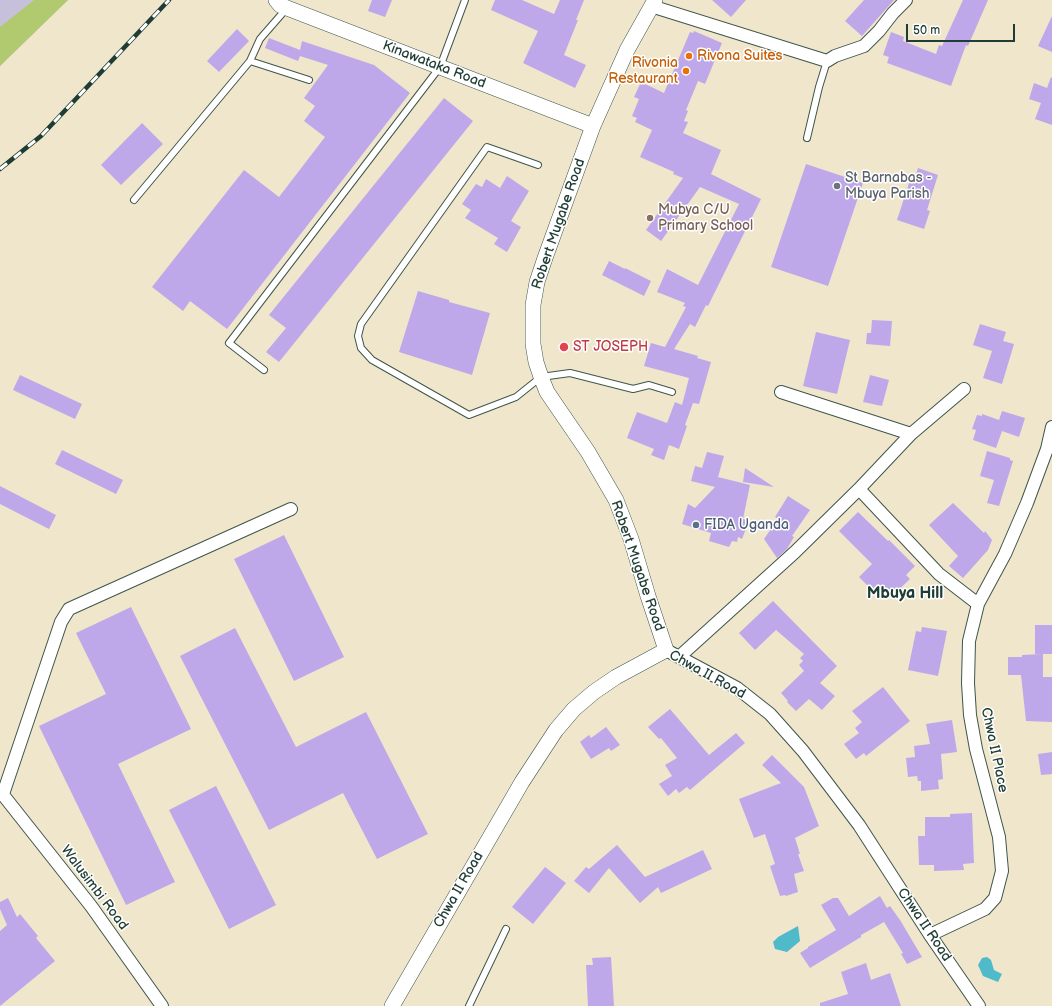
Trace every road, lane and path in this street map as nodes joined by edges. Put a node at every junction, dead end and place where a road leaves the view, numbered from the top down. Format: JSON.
{"nodes":[{"id":1,"x":465,"y":0,"type":"edge"},
{"id":2,"x":906,"y":0,"type":"edge"},
{"id":3,"x":653,"y":3,"type":"edge"},
{"id":4,"x":281,"y":4,"type":"edge"},
{"id":5,"x":250,"y":61,"type":"junction"},
{"id":6,"x":827,"y":61,"type":"junction"},
{"id":7,"x":440,"y":67,"type":"junction"},
{"id":8,"x":309,"y":80,"type":"dead end"},
{"id":9,"x":594,"y":126,"type":"junction"},
{"id":10,"x":807,"y":138,"type":"dead end"},
{"id":11,"x":538,"y":165,"type":"dead end"},
{"id":12,"x":134,"y":200,"type":"dead end"},
{"id":13,"x":264,"y":370,"type":"dead end"},
{"id":14,"x":541,"y":377,"type":"junction"},
{"id":15,"x":964,"y":389,"type":"dead end"},
{"id":16,"x":672,"y":392,"type":"dead end"},
{"id":17,"x":781,"y":392,"type":"dead end"},
{"id":18,"x":1052,"y":427,"type":"edge"},
{"id":19,"x":911,"y":434,"type":"junction"},
{"id":20,"x":859,"y":489,"type":"junction"},
{"id":21,"x":291,"y":509,"type":"dead end"},
{"id":22,"x":978,"y":604,"type":"junction"},
{"id":23,"x":673,"y":654,"type":"junction"},
{"id":24,"x":1,"y":793,"type":"edge"},
{"id":25,"x":506,"y":929,"type":"dead end"},
{"id":26,"x":930,"y":935,"type":"junction"},
{"id":27,"x":162,"y":1006,"type":"edge"},
{"id":28,"x":392,"y":1006,"type":"edge"},
{"id":29,"x":469,"y":1006,"type":"edge"},
{"id":30,"x":979,"y":1006,"type":"edge"}],
"edges":[{"from":1,"to":7,"type":"lane"},
{"from":2,"to":6,"type":"street"},
{"from":3,"to":6,"type":"street"},
{"from":3,"to":9,"type":"street","name":"Robert Mugabe Road"},
{"from":4,"to":5,"type":"lane"},
{"from":4,"to":7,"type":"street","name":"Kinawataka Road"},
{"from":5,"to":8,"type":"lane"},
{"from":5,"to":12,"type":"lane"},
{"from":6,"to":10,"type":"lane"},
{"from":7,"to":9,"type":"street","name":"Kinawataka Road"},
{"from":7,"to":13,"type":"lane"},
{"from":9,"to":14,"type":"street","name":"Robert Mugabe Road"},
{"from":11,"to":14,"type":"lane"},
{"from":14,"to":16,"type":"lane"},
{"from":14,"to":23,"type":"street","name":"Robert Mugabe Road"},
{"from":15,"to":19,"type":"street"},
{"from":17,"to":19,"type":"street"},
{"from":18,"to":22,"type":"street","name":"Chwa II Place"},
{"from":19,"to":20,"type":"street"},
{"from":20,"to":22,"type":"street"},
{"from":20,"to":23,"type":"street"},
{"from":21,"to":24,"type":"street"},
{"from":22,"to":26,"type":"street","name":"Chwa II Place"},
{"from":23,"to":26,"type":"street","name":"Chwa II Road"},
{"from":23,"to":28,"type":"street","name":"Chwa II Road"},
{"from":24,"to":27,"type":"street","name":"Walusimbi Road"},
{"from":25,"to":29,"type":"lane"},
{"from":26,"to":30,"type":"street","name":"Chwa II Road"}]}
